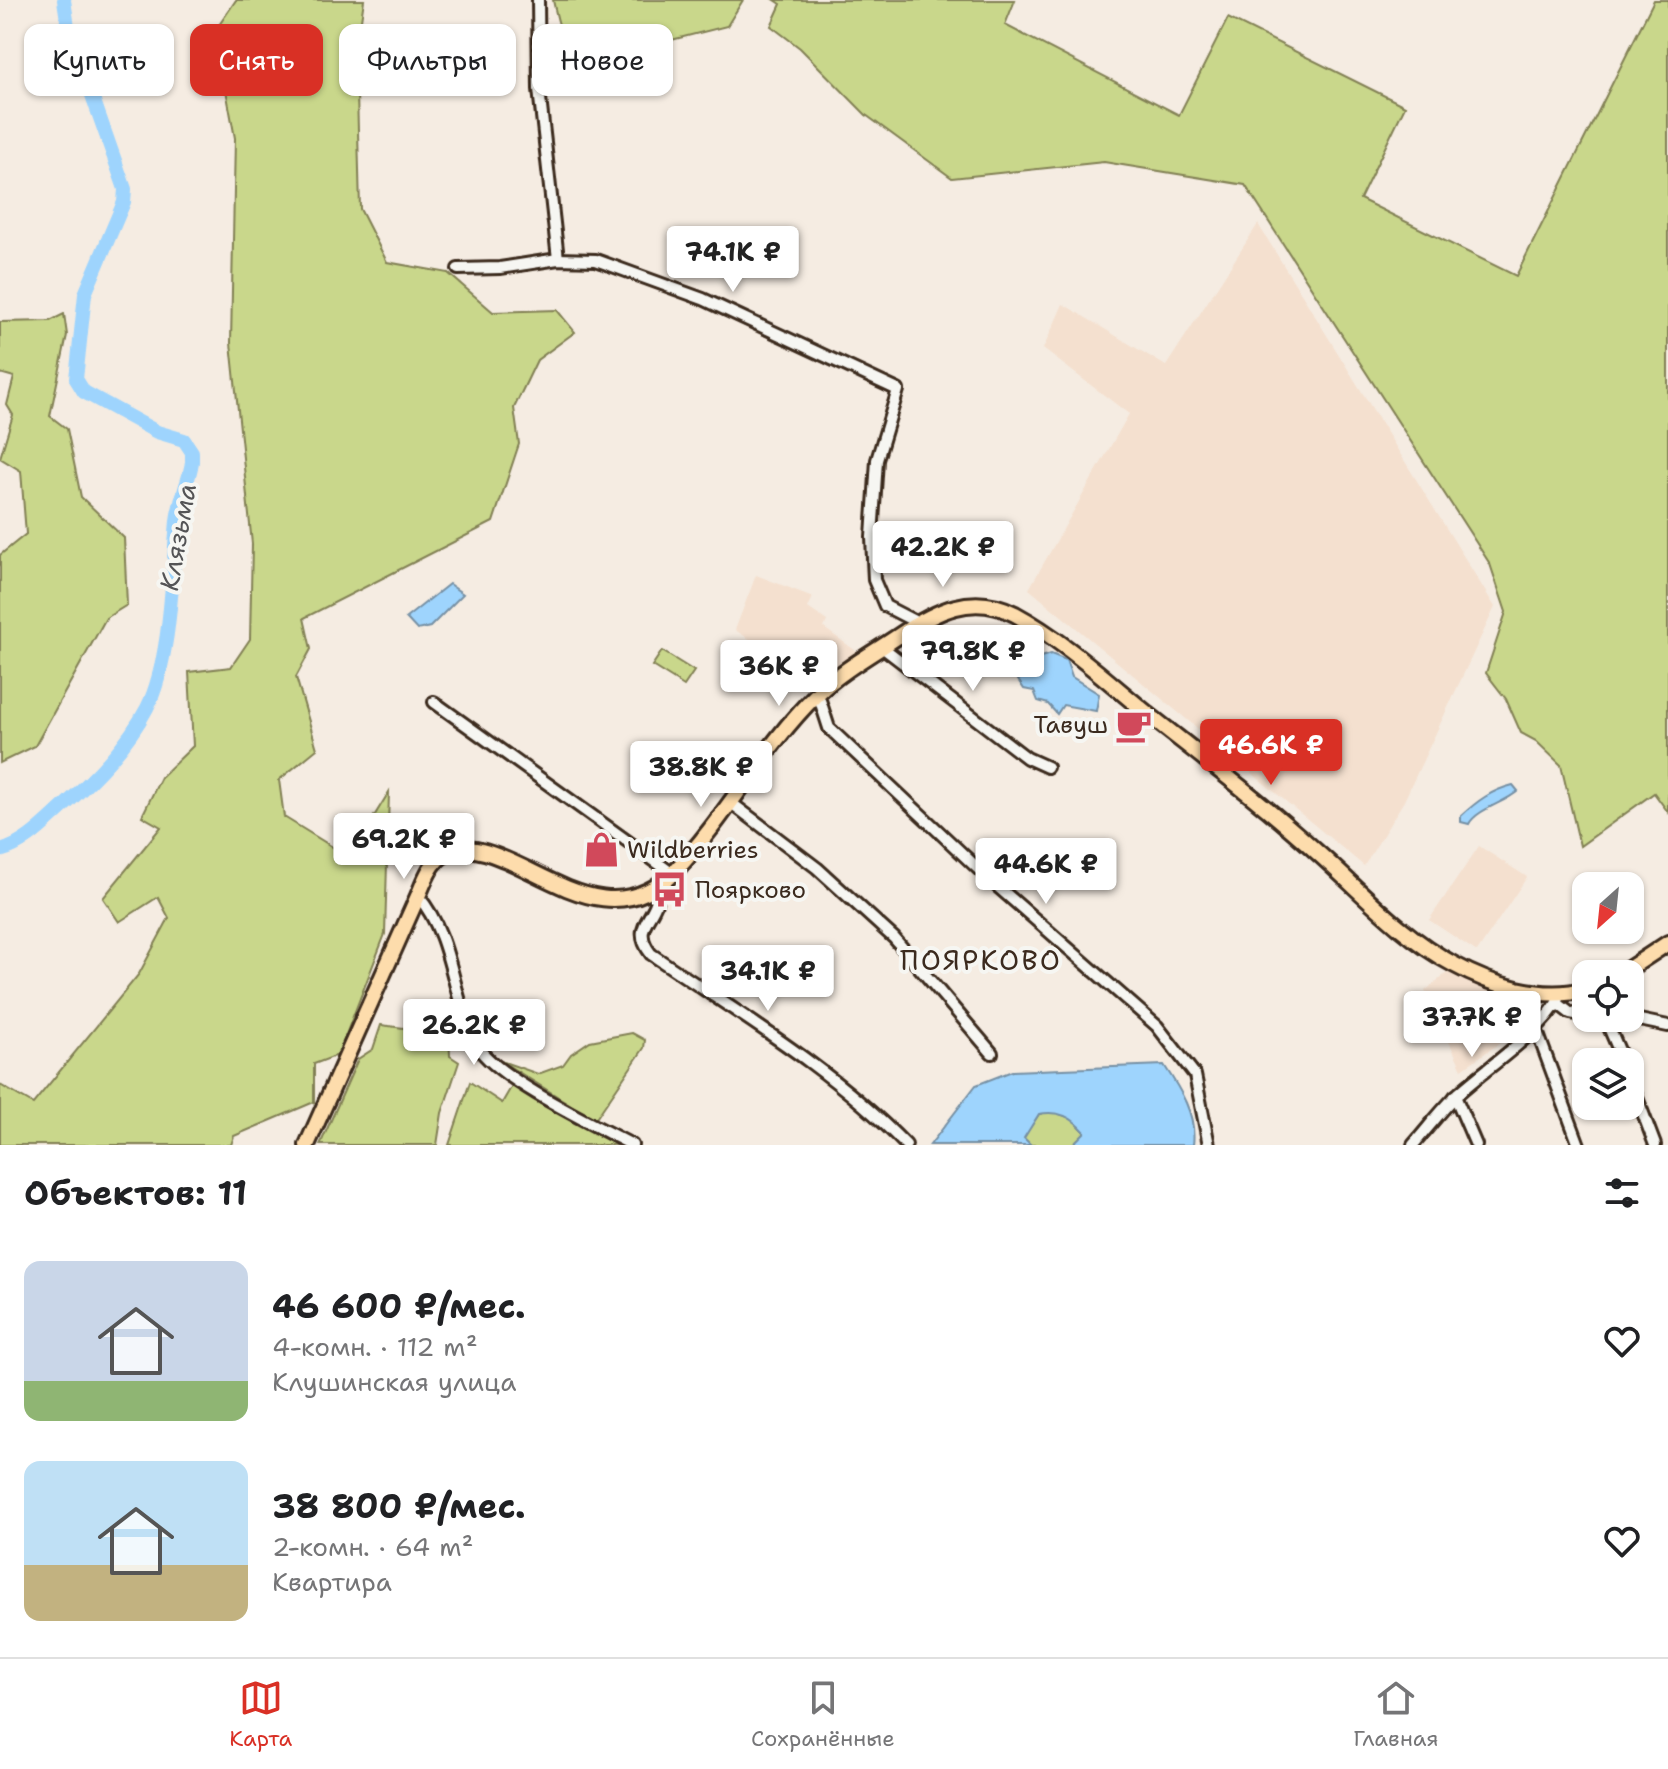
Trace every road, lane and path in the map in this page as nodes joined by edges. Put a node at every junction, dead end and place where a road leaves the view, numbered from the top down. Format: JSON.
{"nodes":[{"id":1,"x":538,"y":0,"type":"edge"},
{"id":2,"x":558,"y":259,"type":"junction"},
{"id":3,"x":458,"y":269,"type":"dead end"},
{"id":4,"x":918,"y":623,"type":"junction"},
{"id":5,"x":882,"y":647,"type":"junction"},
{"id":6,"x":818,"y":694,"type":"junction"},
{"id":7,"x":434,"y":702,"type":"dead end"},
{"id":8,"x":1047,"y":767,"type":"dead end"},
{"id":9,"x":730,"y":802,"type":"junction"},
{"id":10,"x":673,"y":874,"type":"junction"},
{"id":11,"x":657,"y":886,"type":"junction"},
{"id":12,"x":418,"y":896,"type":"junction"},
{"id":13,"x":1668,"y":943,"type":"edge"},
{"id":14,"x":1642,"y":960,"type":"edge"},
{"id":15,"x":1572,"y":994,"type":"edge"},
{"id":16,"x":1559,"y":998,"type":"junction"},
{"id":17,"x":1572,"y":1013,"type":"edge"},
{"id":18,"x":1644,"y":1021,"type":"edge"},
{"id":19,"x":1535,"y":1026,"type":"junction"},
{"id":20,"x":1668,"y":1026,"type":"edge"},
{"id":21,"x":992,"y":1053,"type":"dead end"},
{"id":22,"x":1455,"y":1096,"type":"junction"},
{"id":23,"x":1644,"y":1116,"type":"edge"},
{"id":24,"x":307,"y":1145,"type":"edge"},
{"id":25,"x":632,"y":1145,"type":"edge"},
{"id":26,"x":906,"y":1145,"type":"edge"},
{"id":27,"x":1209,"y":1145,"type":"edge"},
{"id":28,"x":1413,"y":1145,"type":"edge"},
{"id":29,"x":1476,"y":1145,"type":"edge"},
{"id":30,"x":1579,"y":1145,"type":"edge"},
{"id":31,"x":1655,"y":1145,"type":"edge"}],
"edges":[{"from":1,"to":2,"type":"street"},
{"from":2,"to":3,"type":"street"},
{"from":2,"to":4,"type":"street"},
{"from":4,"to":5,"type":"main road"},
{"from":4,"to":16,"type":"main road"},
{"from":5,"to":6,"type":"main road"},
{"from":5,"to":8,"type":"street"},
{"from":6,"to":9,"type":"main road"},
{"from":6,"to":27,"type":"street"},
{"from":7,"to":10,"type":"street"},
{"from":9,"to":10,"type":"main road"},
{"from":9,"to":21,"type":"street"},
{"from":10,"to":11,"type":"main road"},
{"from":11,"to":12,"type":"main road"},
{"from":11,"to":26,"type":"street"},
{"from":12,"to":24,"type":"main road"},
{"from":12,"to":25,"type":"street"},
{"from":13,"to":14,"type":"main road"},
{"from":15,"to":16,"type":"main road"},
{"from":16,"to":17,"type":"street"},
{"from":16,"to":19,"type":"street"},
{"from":18,"to":20,"type":"street"},
{"from":19,"to":22,"type":"street"},
{"from":19,"to":30,"type":"street"},
{"from":22,"to":28,"type":"street"},
{"from":22,"to":29,"type":"street"},
{"from":23,"to":31,"type":"street"}]}
